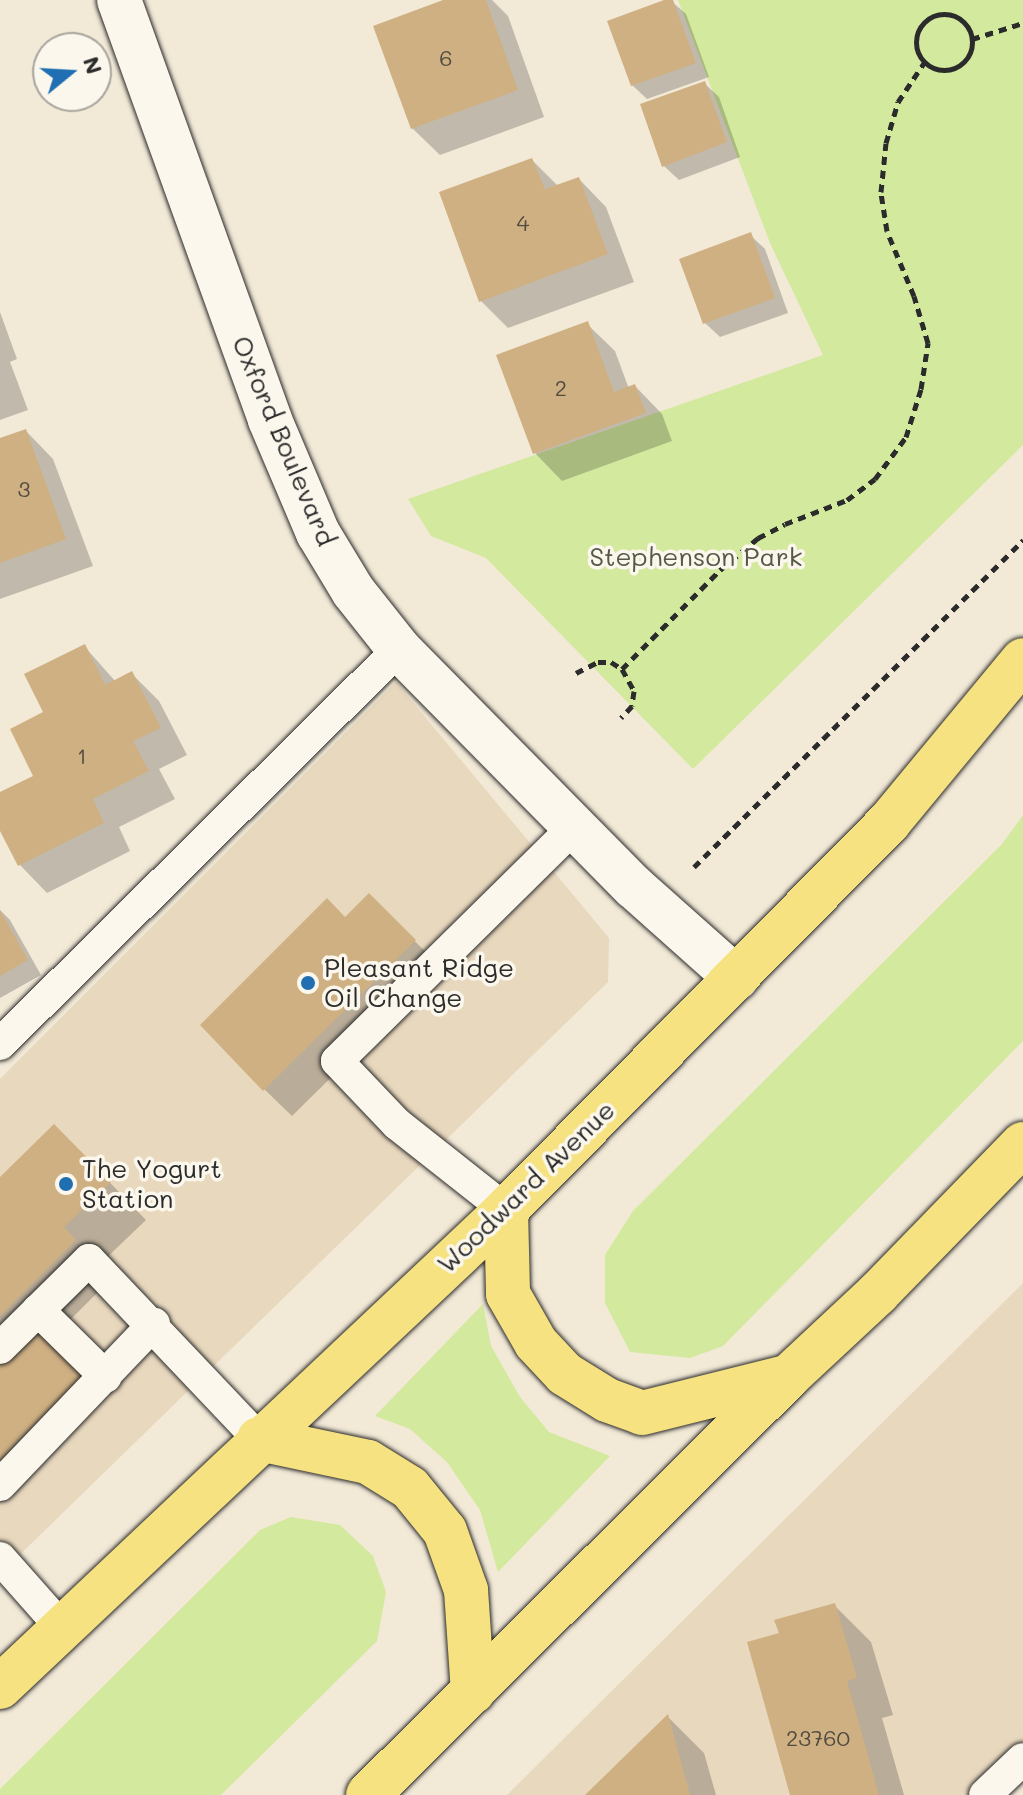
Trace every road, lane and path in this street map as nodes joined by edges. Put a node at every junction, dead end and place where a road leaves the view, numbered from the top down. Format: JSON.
{"nodes":[{"id":1,"x":119,"y":0,"type":"edge"},
{"id":2,"x":1023,"y":23,"type":"edge"},
{"id":3,"x":972,"y":39,"type":"junction"},
{"id":4,"x":924,"y":63,"type":"junction"},
{"id":5,"x":1023,"y":540,"type":"edge"},
{"id":6,"x":399,"y":649,"type":"junction"},
{"id":7,"x":1023,"y":660,"type":"edge"},
{"id":8,"x":622,"y":669,"type":"junction"},
{"id":9,"x":576,"y":673,"type":"dead end"},
{"id":10,"x":621,"y":718,"type":"dead end"},
{"id":11,"x":575,"y":826,"type":"junction"},
{"id":12,"x":634,"y":887,"type":"junction"},
{"id":13,"x":736,"y":978,"type":"junction"},
{"id":14,"x":0,"y":1044,"type":"edge"},
{"id":15,"x":1023,"y":1144,"type":"edge"},
{"id":16,"x":506,"y":1210,"type":"junction"},
{"id":17,"x":38,"y":1310,"type":"junction"},
{"id":18,"x":154,"y":1324,"type":"junction"},
{"id":19,"x":0,"y":1348,"type":"edge"},
{"id":20,"x":106,"y":1377,"type":"junction"},
{"id":21,"x":788,"y":1377,"type":"junction"},
{"id":22,"x":259,"y":1439,"type":"junction"},
{"id":23,"x":0,"y":1485,"type":"edge"},
{"id":24,"x":0,"y":1558,"type":"edge"},
{"id":25,"x":62,"y":1628,"type":"junction"},
{"id":26,"x":0,"y":1687,"type":"edge"},
{"id":27,"x":473,"y":1692,"type":"junction"},
{"id":28,"x":1023,"y":1759,"type":"edge"},
{"id":29,"x":368,"y":1795,"type":"edge"},
{"id":30,"x":985,"y":1795,"type":"edge"}],
"edges":[{"from":1,"to":6,"type":"street","name":"Oxford Boulevard"},
{"from":2,"to":3,"type":"path"},
{"from":3,"to":4,"type":"path"},
{"from":3,"to":4,"type":"path"},
{"from":4,"to":8,"type":"path"},
{"from":5,"to":12,"type":"path"},
{"from":6,"to":11,"type":"street","name":"Oxford Boulevard"},
{"from":6,"to":14,"type":"lane"},
{"from":7,"to":13,"type":"main road","name":"Woodward Avenue"},
{"from":8,"to":9,"type":"path"},
{"from":8,"to":10,"type":"path"},
{"from":11,"to":12,"type":"street","name":"Oxford Boulevard"},
{"from":11,"to":16,"type":"lane"},
{"from":12,"to":13,"type":"street","name":"Oxford Boulevard"},
{"from":13,"to":16,"type":"main road","name":"Woodward Avenue"},
{"from":15,"to":21,"type":"main road"},
{"from":16,"to":21,"type":"main road"},
{"from":16,"to":22,"type":"main road","name":"Woodward Avenue"},
{"from":17,"to":18,"type":"lane"},
{"from":17,"to":19,"type":"lane"},
{"from":17,"to":20,"type":"lane"},
{"from":18,"to":20,"type":"lane"},
{"from":18,"to":22,"type":"lane"},
{"from":20,"to":23,"type":"lane"},
{"from":21,"to":27,"type":"main road"},
{"from":22,"to":25,"type":"main road","name":"Woodward Avenue"},
{"from":22,"to":27,"type":"main road"},
{"from":24,"to":25,"type":"lane"},
{"from":25,"to":26,"type":"main road","name":"Woodward Avenue"},
{"from":27,"to":29,"type":"main road"},
{"from":28,"to":30,"type":"lane"}]}
